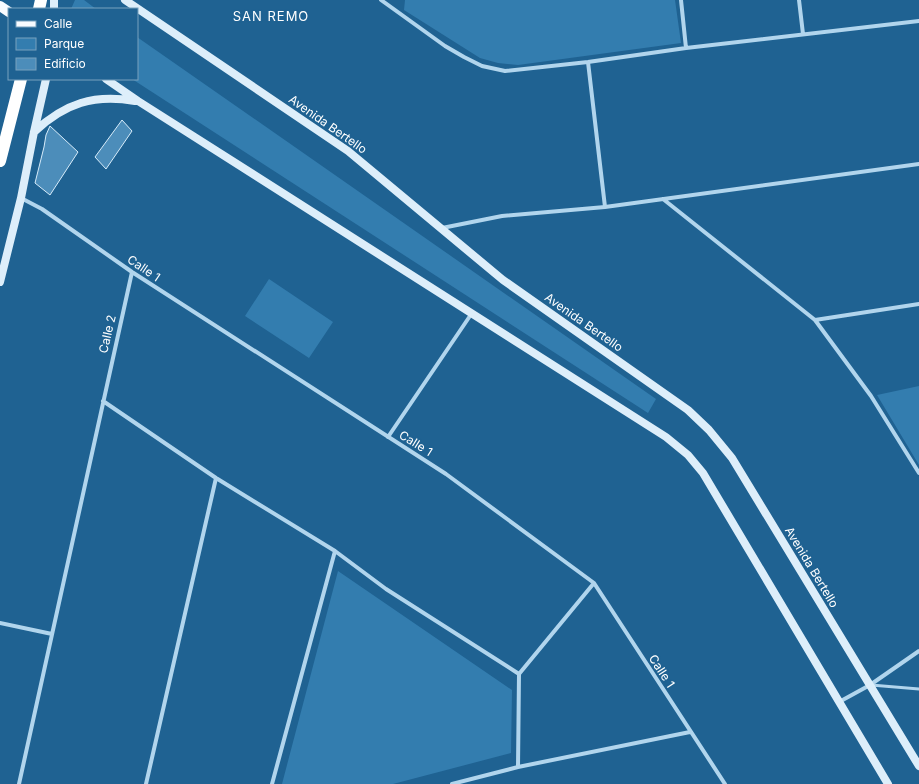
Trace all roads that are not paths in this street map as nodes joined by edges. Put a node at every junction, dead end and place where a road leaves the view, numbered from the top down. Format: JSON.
{"nodes":[{"id":1,"x":125,"y":0,"type":"edge"},
{"id":2,"x":381,"y":0,"type":"edge"},
{"id":3,"x":681,"y":0,"type":"edge"},
{"id":4,"x":799,"y":0,"type":"edge"},
{"id":5,"x":137,"y":8,"type":"edge"},
{"id":6,"x":138,"y":9,"type":"edge"},
{"id":7,"x":919,"y":21,"type":"edge"},
{"id":8,"x":803,"y":34,"type":"junction"},
{"id":9,"x":686,"y":48,"type":"junction"},
{"id":10,"x":588,"y":62,"type":"junction"},
{"id":11,"x":21,"y":80,"type":"edge"},
{"id":12,"x":46,"y":80,"type":"edge"},
{"id":13,"x":107,"y":80,"type":"edge"},
{"id":14,"x":138,"y":101,"type":"junction"},
{"id":15,"x":34,"y":132,"type":"junction"},
{"id":16,"x":0,"y":161,"type":"edge"},
{"id":17,"x":919,"y":164,"type":"edge"},
{"id":18,"x":21,"y":198,"type":"junction"},
{"id":19,"x":664,"y":199,"type":"junction"},
{"id":20,"x":605,"y":207,"type":"junction"},
{"id":21,"x":442,"y":228,"type":"junction"},
{"id":22,"x":132,"y":272,"type":"junction"},
{"id":23,"x":0,"y":282,"type":"edge"},
{"id":24,"x":919,"y":304,"type":"edge"},
{"id":25,"x":472,"y":312,"type":"junction"},
{"id":26,"x":815,"y":320,"type":"junction"},
{"id":27,"x":102,"y":401,"type":"junction"},
{"id":28,"x":388,"y":437,"type":"junction"},
{"id":29,"x":919,"y":474,"type":"edge"},
{"id":30,"x":216,"y":478,"type":"junction"},
{"id":31,"x":335,"y":551,"type":"junction"},
{"id":32,"x":594,"y":583,"type":"junction"},
{"id":33,"x":0,"y":623,"type":"edge"},
{"id":34,"x":52,"y":634,"type":"junction"},
{"id":35,"x":919,"y":651,"type":"edge"},
{"id":36,"x":519,"y":674,"type":"junction"},
{"id":37,"x":870,"y":685,"type":"junction"},
{"id":38,"x":919,"y":689,"type":"edge"},
{"id":39,"x":839,"y":702,"type":"junction"},
{"id":40,"x":690,"y":732,"type":"junction"},
{"id":41,"x":919,"y":766,"type":"edge"},
{"id":42,"x":518,"y":767,"type":"junction"},
{"id":43,"x":19,"y":784,"type":"edge"},
{"id":44,"x":146,"y":784,"type":"edge"},
{"id":45,"x":272,"y":784,"type":"edge"},
{"id":46,"x":452,"y":784,"type":"edge"},
{"id":47,"x":725,"y":784,"type":"edge"},
{"id":48,"x":888,"y":784,"type":"edge"}],
"edges":[{"from":1,"to":5,"type":"main road","name":"Avenida Bertello"},
{"from":2,"to":10,"type":"street"},
{"from":3,"to":9,"type":"street"},
{"from":4,"to":8,"type":"street"},
{"from":6,"to":21,"type":"main road","name":"Avenida Bertello"},
{"from":7,"to":8,"type":"street"},
{"from":8,"to":9,"type":"street"},
{"from":9,"to":10,"type":"street"},
{"from":10,"to":20,"type":"street"},
{"from":11,"to":16,"type":"highway"},
{"from":12,"to":15,"type":"main road"},
{"from":13,"to":14,"type":"main road"},
{"from":14,"to":15,"type":"main road"},
{"from":14,"to":25,"type":"main road"},
{"from":15,"to":18,"type":"main road"},
{"from":17,"to":19,"type":"street"},
{"from":18,"to":22,"type":"street","name":"Calle 1"},
{"from":18,"to":23,"type":"main road"},
{"from":19,"to":20,"type":"street"},
{"from":19,"to":26,"type":"street"},
{"from":20,"to":21,"type":"street"},
{"from":21,"to":37,"type":"main road","name":"Avenida Bertello"},
{"from":22,"to":27,"type":"street","name":"Calle 2"},
{"from":22,"to":28,"type":"street","name":"Calle 1"},
{"from":24,"to":26,"type":"street"},
{"from":25,"to":28,"type":"street"},
{"from":25,"to":39,"type":"main road"},
{"from":26,"to":29,"type":"street"},
{"from":27,"to":30,"type":"street"},
{"from":27,"to":34,"type":"street","name":"Calle 2"},
{"from":28,"to":32,"type":"street","name":"Calle 1"},
{"from":30,"to":31,"type":"street"},
{"from":30,"to":44,"type":"street"},
{"from":31,"to":36,"type":"street"},
{"from":31,"to":45,"type":"street"},
{"from":32,"to":36,"type":"street"},
{"from":32,"to":40,"type":"street","name":"Calle 1"},
{"from":33,"to":34,"type":"street"},
{"from":34,"to":43,"type":"street","name":"Calle 2"},
{"from":35,"to":37,"type":"street"},
{"from":36,"to":42,"type":"street"},
{"from":37,"to":38,"type":"lane"},
{"from":37,"to":39,"type":"street"},
{"from":37,"to":41,"type":"main road","name":"Avenida Bertello"},
{"from":39,"to":48,"type":"main road"},
{"from":40,"to":42,"type":"street"},
{"from":40,"to":47,"type":"street","name":"Calle 1"},
{"from":42,"to":46,"type":"street"}]}
